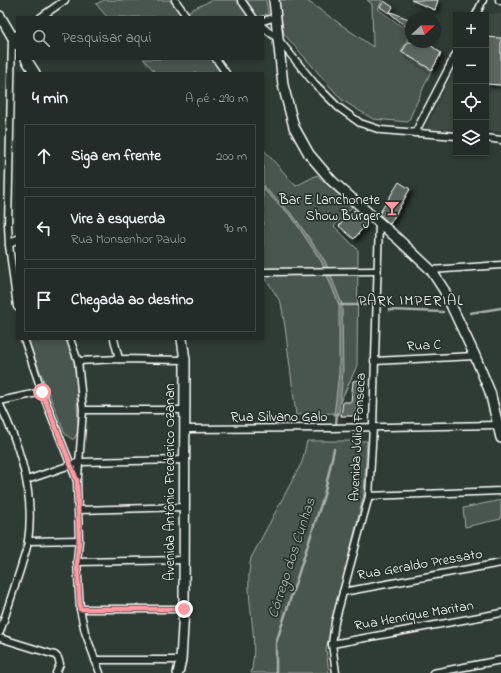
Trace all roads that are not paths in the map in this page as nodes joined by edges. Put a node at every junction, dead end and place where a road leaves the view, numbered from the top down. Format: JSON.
{"nodes":[{"id":1,"x":65,"y":0,"type":"edge"},
{"id":2,"x":175,"y":0,"type":"edge"},
{"id":3,"x":241,"y":0,"type":"edge"},
{"id":4,"x":274,"y":0,"type":"edge"},
{"id":5,"x":483,"y":0,"type":"edge"},
{"id":6,"x":477,"y":12,"type":"edge"},
{"id":7,"x":0,"y":16,"type":"edge"},
{"id":8,"x":42,"y":16,"type":"edge"},
{"id":9,"x":186,"y":16,"type":"edge"},
{"id":10,"x":252,"y":16,"type":"edge"},
{"id":11,"x":276,"y":17,"type":"junction"},
{"id":12,"x":264,"y":21,"type":"edge"},
{"id":13,"x":264,"y":28,"type":"edge"},
{"id":14,"x":15,"y":39,"type":"edge"},
{"id":15,"x":278,"y":39,"type":"junction"},
{"id":16,"x":27,"y":60,"type":"edge"},
{"id":17,"x":217,"y":60,"type":"edge"},
{"id":18,"x":453,"y":60,"type":"edge"},
{"id":19,"x":34,"y":72,"type":"edge"},
{"id":20,"x":225,"y":72,"type":"edge"},
{"id":21,"x":415,"y":133,"type":"junction"},
{"id":22,"x":453,"y":136,"type":"edge"},
{"id":23,"x":489,"y":138,"type":"edge"},
{"id":24,"x":501,"y":140,"type":"edge"},
{"id":25,"x":379,"y":222,"type":"junction"},
{"id":26,"x":14,"y":243,"type":"edge"},
{"id":27,"x":501,"y":265,"type":"edge"},
{"id":28,"x":431,"y":270,"type":"junction"},
{"id":29,"x":377,"y":271,"type":"junction"},
{"id":30,"x":264,"y":272,"type":"edge"},
{"id":31,"x":16,"y":286,"type":"edge"},
{"id":32,"x":24,"y":340,"type":"edge"},
{"id":33,"x":70,"y":340,"type":"edge"},
{"id":34,"x":114,"y":340,"type":"edge"},
{"id":35,"x":182,"y":340,"type":"edge"},
{"id":36,"x":475,"y":356,"type":"junction"},
{"id":37,"x":119,"y":359,"type":"junction"},
{"id":38,"x":185,"y":360,"type":"junction"},
{"id":39,"x":78,"y":361,"type":"junction"},
{"id":40,"x":374,"y":361,"type":"junction"},
{"id":41,"x":42,"y":392,"type":"junction"},
{"id":42,"x":0,"y":401,"type":"edge"},
{"id":43,"x":0,"y":404,"type":"edge"},
{"id":44,"x":83,"y":410,"type":"junction"},
{"id":45,"x":185,"y":410,"type":"junction"},
{"id":46,"x":498,"y":425,"type":"junction"},
{"id":47,"x":373,"y":427,"type":"junction"},
{"id":48,"x":186,"y":429,"type":"junction"},
{"id":49,"x":501,"y":438,"type":"edge"},
{"id":50,"x":185,"y":460,"type":"junction"},
{"id":51,"x":79,"y":462,"type":"junction"},
{"id":52,"x":71,"y":464,"type":"junction"},
{"id":53,"x":27,"y":480,"type":"junction"},
{"id":54,"x":77,"y":481,"type":"junction"},
{"id":55,"x":501,"y":491,"type":"edge"},
{"id":56,"x":369,"y":496,"type":"junction"},
{"id":57,"x":185,"y":507,"type":"junction"},
{"id":58,"x":79,"y":510,"type":"junction"},
{"id":59,"x":79,"y":540,"type":"junction"},
{"id":60,"x":28,"y":541,"type":"junction"},
{"id":61,"x":184,"y":560,"type":"junction"},
{"id":62,"x":77,"y":562,"type":"junction"},
{"id":63,"x":501,"y":563,"type":"edge"},
{"id":64,"x":343,"y":592,"type":"junction"},
{"id":65,"x":80,"y":609,"type":"junction"},
{"id":66,"x":184,"y":609,"type":"junction"},
{"id":67,"x":501,"y":613,"type":"edge"},
{"id":68,"x":0,"y":632,"type":"edge"},
{"id":69,"x":0,"y":638,"type":"edge"},
{"id":70,"x":332,"y":644,"type":"junction"},
{"id":71,"x":95,"y":660,"type":"junction"},
{"id":72,"x":181,"y":660,"type":"junction"},
{"id":73,"x":501,"y":660,"type":"edge"},
{"id":74,"x":56,"y":673,"type":"edge"},
{"id":75,"x":100,"y":673,"type":"edge"},
{"id":76,"x":178,"y":673,"type":"edge"},
{"id":77,"x":336,"y":673,"type":"edge"},
{"id":78,"x":433,"y":673,"type":"edge"}],
"edges":[{"from":1,"to":8,"type":"street"},
{"from":2,"to":9,"type":"street"},
{"from":3,"to":10,"type":"street"},
{"from":4,"to":11,"type":"street"},
{"from":5,"to":6,"type":"street"},
{"from":7,"to":14,"type":"street"},
{"from":11,"to":12,"type":"street"},
{"from":11,"to":15,"type":"street"},
{"from":13,"to":15,"type":"street"},
{"from":14,"to":26,"type":"street"},
{"from":15,"to":21,"type":"street"},
{"from":15,"to":25,"type":"street"},
{"from":16,"to":19,"type":"street"},
{"from":17,"to":20,"type":"street"},
{"from":18,"to":21,"type":"street"},
{"from":21,"to":22,"type":"street"},
{"from":23,"to":24,"type":"street"},
{"from":25,"to":28,"type":"street"},
{"from":25,"to":29,"type":"street","name":"Avenida Júlio Fonseca"},
{"from":26,"to":31,"type":"street"},
{"from":27,"to":28,"type":"street"},
{"from":28,"to":36,"type":"street"},
{"from":29,"to":30,"type":"street"},
{"from":29,"to":40,"type":"street","name":"Avenida Júlio Fonseca"},
{"from":32,"to":41,"type":"street"},
{"from":33,"to":39,"type":"street"},
{"from":34,"to":37,"type":"street"},
{"from":35,"to":38,"type":"street","name":"Avenida Antônio Frederico Ozanan"},
{"from":36,"to":40,"type":"street","name":"Rua C"},
{"from":36,"to":46,"type":"street"},
{"from":37,"to":38,"type":"street"},
{"from":37,"to":39,"type":"street"},
{"from":38,"to":45,"type":"street","name":"Avenida Antônio Frederico Ozanan"},
{"from":39,"to":44,"type":"street"},
{"from":40,"to":47,"type":"street","name":"Avenida Júlio Fonseca"},
{"from":41,"to":42,"type":"street"},
{"from":41,"to":52,"type":"street"},
{"from":43,"to":53,"type":"street"},
{"from":44,"to":45,"type":"street"},
{"from":44,"to":51,"type":"street"},
{"from":45,"to":48,"type":"street","name":"Avenida Antônio Frederico Ozanan"},
{"from":46,"to":47,"type":"street","name":"Rua Silvano Galo"},
{"from":46,"to":49,"type":"street"},
{"from":47,"to":48,"type":"street","name":"Rua Silvano Galo"},
{"from":47,"to":56,"type":"street","name":"Avenida Júlio Fonseca"},
{"from":48,"to":50,"type":"street","name":"Avenida Antônio Frederico Ozanan"},
{"from":50,"to":51,"type":"street"},
{"from":50,"to":57,"type":"street","name":"Avenida Antônio Frederico Ozanan"},
{"from":51,"to":52,"type":"street"},
{"from":51,"to":54,"type":"street"},
{"from":52,"to":53,"type":"street"},
{"from":52,"to":54,"type":"street"},
{"from":53,"to":60,"type":"street"},
{"from":54,"to":58,"type":"street"},
{"from":55,"to":56,"type":"street"},
{"from":56,"to":64,"type":"street","name":"Avenida Júlio Fonseca"},
{"from":57,"to":58,"type":"street"},
{"from":57,"to":61,"type":"street","name":"Avenida Antônio Frederico Ozanan"},
{"from":58,"to":59,"type":"street"},
{"from":59,"to":60,"type":"street"},
{"from":59,"to":62,"type":"street"},
{"from":60,"to":68,"type":"street"},
{"from":61,"to":62,"type":"street"},
{"from":61,"to":66,"type":"street","name":"Avenida Antônio Frederico Ozanan"},
{"from":62,"to":65,"type":"street"},
{"from":63,"to":64,"type":"street","name":"Rua Geraldo Pressato"},
{"from":64,"to":70,"type":"street","name":"Avenida Júlio Fonseca"},
{"from":65,"to":66,"type":"street"},
{"from":65,"to":71,"type":"street"},
{"from":66,"to":72,"type":"street","name":"Avenida Antônio Frederico Ozanan"},
{"from":67,"to":70,"type":"street","name":"Rua Henrique Maritan"},
{"from":69,"to":74,"type":"street"},
{"from":70,"to":77,"type":"street","name":"Avenida Júlio Fonseca"},
{"from":71,"to":72,"type":"street"},
{"from":71,"to":75,"type":"street"},
{"from":72,"to":76,"type":"street","name":"Avenida Antônio Frederico Ozanan"},
{"from":73,"to":78,"type":"street"}]}
